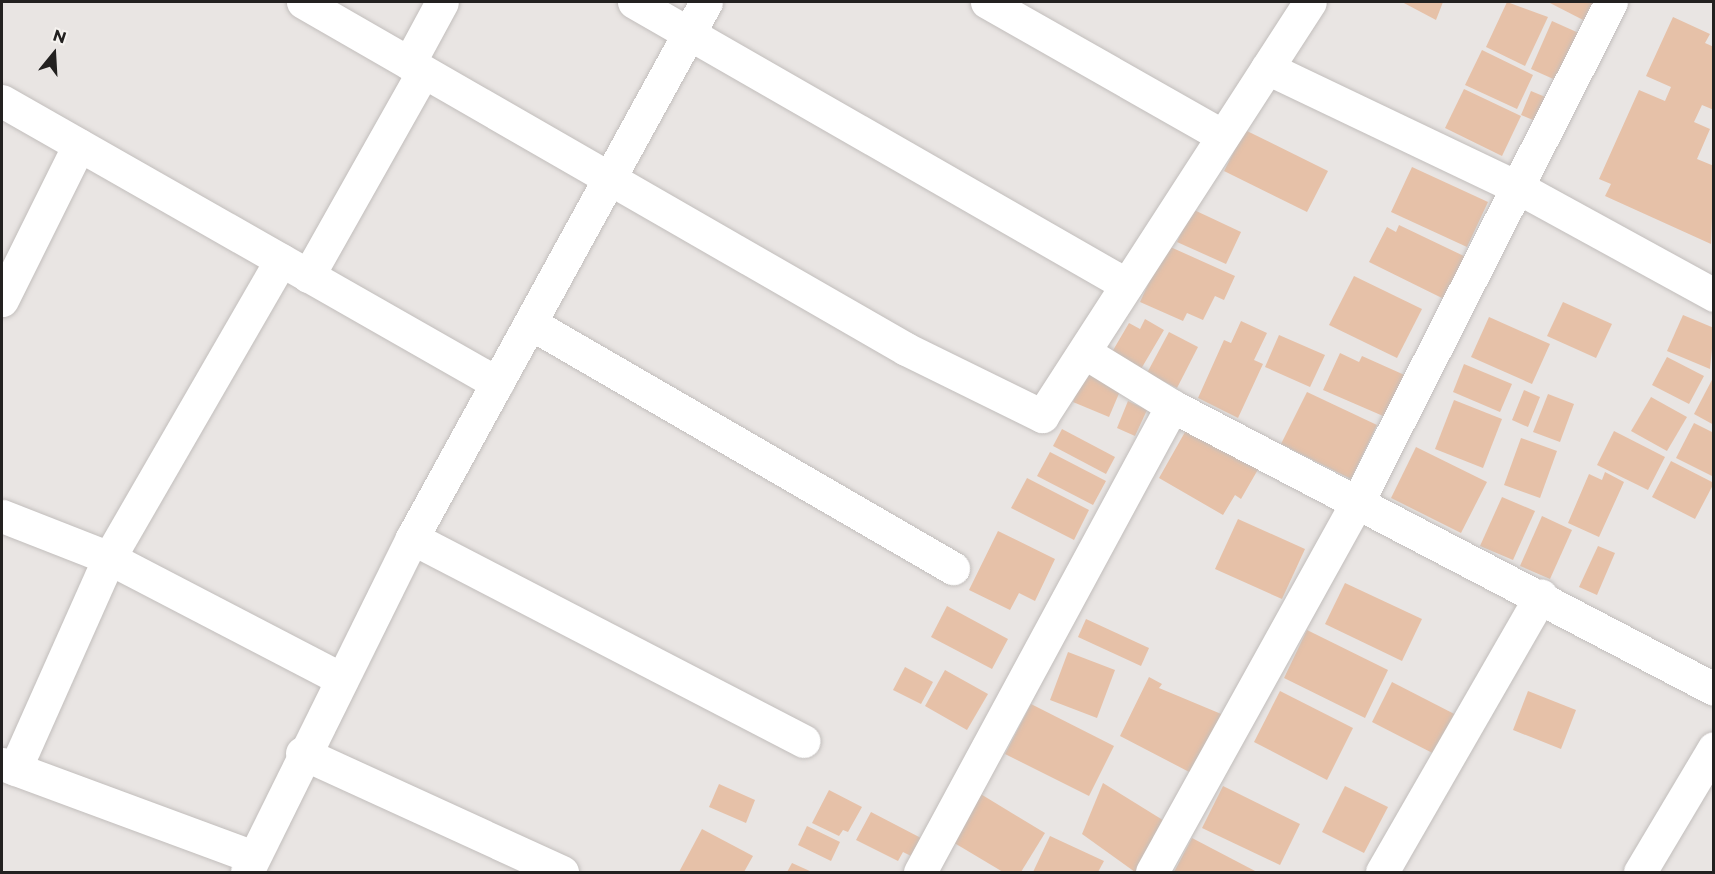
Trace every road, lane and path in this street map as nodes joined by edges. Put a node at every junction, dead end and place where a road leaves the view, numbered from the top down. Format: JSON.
{"nodes":[{"id":1,"x":303,"y":2,"type":"edge"},
{"id":2,"x":442,"y":2,"type":"edge"},
{"id":3,"x":634,"y":2,"type":"edge"},
{"id":4,"x":706,"y":2,"type":"edge"},
{"id":5,"x":987,"y":2,"type":"edge"},
{"id":6,"x":1310,"y":2,"type":"edge"},
{"id":7,"x":1611,"y":2,"type":"edge"},
{"id":8,"x":687,"y":35,"type":"junction"},
{"id":9,"x":416,"y":68,"type":"junction"},
{"id":10,"x":1267,"y":68,"type":"junction"},
{"id":11,"x":2,"y":101,"type":"edge"},
{"id":12,"x":1223,"y":136,"type":"junction"},
{"id":13,"x":79,"y":145,"type":"junction"},
{"id":14,"x":608,"y":180,"type":"junction"},
{"id":15,"x":1516,"y":187,"type":"junction"},
{"id":16,"x":295,"y":268,"type":"junction"},
{"id":17,"x":1127,"y":285,"type":"junction"},
{"id":18,"x":1713,"y":296,"type":"edge"},
{"id":19,"x":2,"y":300,"type":"edge"},
{"id":20,"x":530,"y":323,"type":"junction"},
{"id":21,"x":1084,"y":352,"type":"junction"},
{"id":22,"x":497,"y":383,"type":"junction"},
{"id":23,"x":1172,"y":406,"type":"junction"},
{"id":24,"x":1359,"y":499,"type":"junction"},
{"id":25,"x":2,"y":516,"type":"edge"},
{"id":26,"x":412,"y":538,"type":"junction"},
{"id":27,"x":109,"y":558,"type":"junction"},
{"id":28,"x":952,"y":568,"type":"dead end"},
{"id":29,"x":1541,"y":596,"type":"junction"},
{"id":30,"x":340,"y":678,"type":"junction"},
{"id":31,"x":1713,"y":689,"type":"edge"},
{"id":32,"x":802,"y":741,"type":"dead end"},
{"id":33,"x":1713,"y":748,"type":"edge"},
{"id":34,"x":302,"y":753,"type":"junction"},
{"id":35,"x":8,"y":766,"type":"edge"},
{"id":36,"x":250,"y":865,"type":"edge"},
{"id":37,"x":562,"y":873,"type":"edge"},
{"id":38,"x":920,"y":873,"type":"edge"},
{"id":39,"x":1152,"y":873,"type":"edge"},
{"id":40,"x":1382,"y":873,"type":"edge"},
{"id":41,"x":1640,"y":873,"type":"edge"}],
"edges":[{"from":1,"to":9,"type":"street"},
{"from":2,"to":9,"type":"street"},
{"from":3,"to":8,"type":"street"},
{"from":4,"to":8,"type":"street"},
{"from":5,"to":12,"type":"street"},
{"from":6,"to":10,"type":"street"},
{"from":7,"to":15,"type":"street"},
{"from":8,"to":14,"type":"street"},
{"from":8,"to":17,"type":"street"},
{"from":9,"to":14,"type":"street"},
{"from":9,"to":16,"type":"street"},
{"from":10,"to":12,"type":"street"},
{"from":10,"to":15,"type":"street"},
{"from":11,"to":13,"type":"street"},
{"from":12,"to":17,"type":"street"},
{"from":13,"to":16,"type":"street"},
{"from":13,"to":19,"type":"street"},
{"from":14,"to":20,"type":"street"},
{"from":14,"to":21,"type":"street"},
{"from":15,"to":18,"type":"street"},
{"from":15,"to":24,"type":"street"},
{"from":16,"to":22,"type":"street"},
{"from":16,"to":27,"type":"street"},
{"from":17,"to":21,"type":"street"},
{"from":20,"to":22,"type":"street"},
{"from":20,"to":28,"type":"street"},
{"from":21,"to":23,"type":"street"},
{"from":22,"to":26,"type":"street"},
{"from":23,"to":24,"type":"street"},
{"from":23,"to":38,"type":"street"},
{"from":24,"to":29,"type":"street"},
{"from":24,"to":39,"type":"street"},
{"from":25,"to":27,"type":"street"},
{"from":26,"to":30,"type":"street"},
{"from":26,"to":32,"type":"street"},
{"from":27,"to":30,"type":"street"},
{"from":27,"to":35,"type":"street"},
{"from":29,"to":31,"type":"street"},
{"from":29,"to":40,"type":"street"},
{"from":30,"to":34,"type":"street"},
{"from":33,"to":41,"type":"street"},
{"from":34,"to":36,"type":"street"},
{"from":34,"to":37,"type":"street"},
{"from":35,"to":36,"type":"street"}]}
